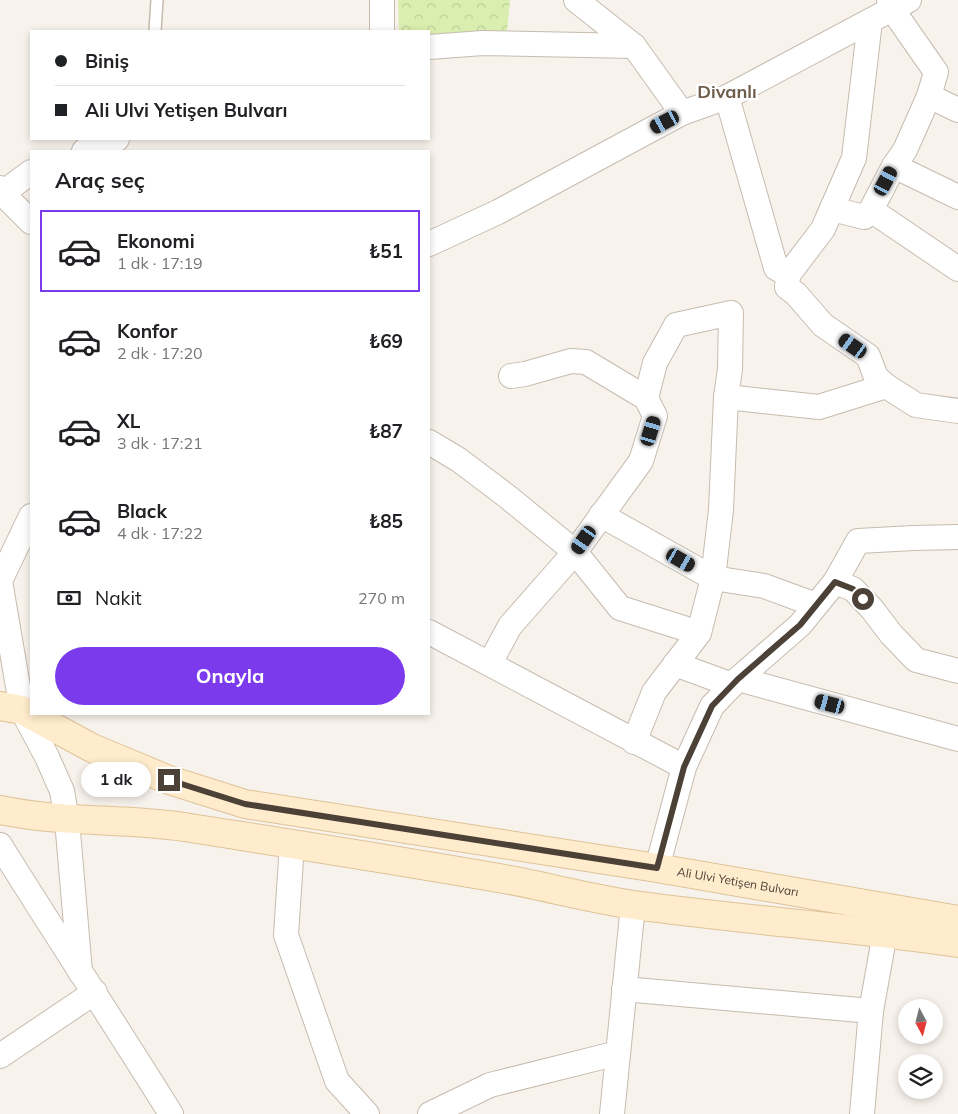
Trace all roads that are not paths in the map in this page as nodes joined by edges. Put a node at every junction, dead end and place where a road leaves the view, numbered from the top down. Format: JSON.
{"nodes":[{"id":1,"x":157,"y":0,"type":"edge"},
{"id":2,"x":382,"y":0,"type":"edge"},
{"id":3,"x":576,"y":0,"type":"edge"},
{"id":4,"x":897,"y":3,"type":"edge"},
{"id":5,"x":870,"y":21,"type":"junction"},
{"id":6,"x":155,"y":30,"type":"edge"},
{"id":7,"x":382,"y":30,"type":"edge"},
{"id":8,"x":634,"y":46,"type":"junction"},
{"id":9,"x":430,"y":47,"type":"edge"},
{"id":10,"x":929,"y":96,"type":"junction"},
{"id":11,"x":727,"y":97,"type":"junction"},
{"id":12,"x":958,"y":110,"type":"edge"},
{"id":13,"x":682,"y":113,"type":"junction"},
{"id":14,"x":114,"y":140,"type":"edge"},
{"id":15,"x":87,"y":150,"type":"edge"},
{"id":16,"x":894,"y":166,"type":"junction"},
{"id":17,"x":30,"y":173,"type":"edge"},
{"id":18,"x":1,"y":192,"type":"edge"},
{"id":19,"x":958,"y":197,"type":"edge"},
{"id":20,"x":832,"y":209,"type":"junction"},
{"id":21,"x":871,"y":210,"type":"junction"},
{"id":22,"x":30,"y":221,"type":"edge"},
{"id":23,"x":430,"y":244,"type":"edge"},
{"id":24,"x":958,"y":269,"type":"edge"},
{"id":25,"x":788,"y":275,"type":"junction"},
{"id":26,"x":511,"y":376,"type":"dead end"},
{"id":27,"x":886,"y":386,"type":"junction"},
{"id":28,"x":726,"y":397,"type":"junction"},
{"id":29,"x":646,"y":398,"type":"junction"},
{"id":30,"x":958,"y":411,"type":"edge"},
{"id":31,"x":430,"y":443,"type":"edge"},
{"id":32,"x":601,"y":514,"type":"junction"},
{"id":33,"x":30,"y":518,"type":"edge"},
{"id":34,"x":958,"y":537,"type":"edge"},
{"id":35,"x":575,"y":552,"type":"junction"},
{"id":36,"x":713,"y":578,"type":"junction"},
{"id":37,"x":0,"y":581,"type":"edge"},
{"id":38,"x":835,"y":582,"type":"junction"},
{"id":39,"x":816,"y":606,"type":"junction"},
{"id":40,"x":699,"y":632,"type":"junction"},
{"id":41,"x":430,"y":633,"type":"edge"},
{"id":42,"x":490,"y":663,"type":"junction"},
{"id":43,"x":675,"y":664,"type":"junction"},
{"id":44,"x":958,"y":671,"type":"edge"},
{"id":45,"x":735,"y":682,"type":"junction"},
{"id":46,"x":11,"y":708,"type":"edge"},
{"id":47,"x":958,"y":740,"type":"edge"},
{"id":48,"x":634,"y":742,"type":"junction"},
{"id":49,"x":684,"y":767,"type":"junction"},
{"id":50,"x":0,"y":810,"type":"edge"},
{"id":51,"x":67,"y":820,"type":"junction"},
{"id":52,"x":292,"y":844,"type":"junction"},
{"id":53,"x":0,"y":845,"type":"edge"},
{"id":54,"x":657,"y":868,"type":"junction"},
{"id":55,"x":633,"y":905,"type":"junction"},
{"id":56,"x":958,"y":920,"type":"edge"},
{"id":57,"x":885,"y":932,"type":"junction"},
{"id":58,"x":958,"y":943,"type":"edge"},
{"id":59,"x":80,"y":972,"type":"junction"},
{"id":60,"x":624,"y":989,"type":"junction"},
{"id":61,"x":95,"y":992,"type":"junction"},
{"id":62,"x":871,"y":1011,"type":"junction"},
{"id":63,"x":618,"y":1053,"type":"junction"},
{"id":64,"x":0,"y":1056,"type":"edge"},
{"id":65,"x":171,"y":1114,"type":"edge"},
{"id":66,"x":366,"y":1114,"type":"edge"},
{"id":67,"x":430,"y":1114,"type":"edge"},
{"id":68,"x":612,"y":1114,"type":"edge"},
{"id":69,"x":862,"y":1114,"type":"edge"}],
"edges":[{"from":1,"to":6,"type":"lane"},
{"from":2,"to":7,"type":"street"},
{"from":3,"to":8,"type":"street"},
{"from":4,"to":5,"type":"street"},
{"from":4,"to":10,"type":"street"},
{"from":5,"to":11,"type":"street"},
{"from":5,"to":20,"type":"street"},
{"from":8,"to":9,"type":"street"},
{"from":8,"to":13,"type":"street"},
{"from":10,"to":12,"type":"street"},
{"from":10,"to":16,"type":"street"},
{"from":11,"to":13,"type":"street"},
{"from":11,"to":25,"type":"street"},
{"from":13,"to":23,"type":"street"},
{"from":14,"to":15,"type":"street"},
{"from":16,"to":19,"type":"street"},
{"from":16,"to":21,"type":"street"},
{"from":17,"to":18,"type":"street"},
{"from":18,"to":22,"type":"street"},
{"from":20,"to":21,"type":"street"},
{"from":20,"to":25,"type":"street"},
{"from":21,"to":24,"type":"street"},
{"from":25,"to":27,"type":"street"},
{"from":26,"to":29,"type":"street"},
{"from":27,"to":28,"type":"street"},
{"from":27,"to":30,"type":"street"},
{"from":28,"to":29,"type":"street"},
{"from":28,"to":36,"type":"street"},
{"from":29,"to":32,"type":"street"},
{"from":31,"to":35,"type":"street"},
{"from":32,"to":35,"type":"street"},
{"from":32,"to":36,"type":"street"},
{"from":33,"to":37,"type":"street"},
{"from":34,"to":38,"type":"street"},
{"from":35,"to":40,"type":"street"},
{"from":35,"to":42,"type":"street"},
{"from":36,"to":39,"type":"street"},
{"from":36,"to":40,"type":"street"},
{"from":37,"to":46,"type":"street"},
{"from":38,"to":39,"type":"street"},
{"from":38,"to":44,"type":"street"},
{"from":39,"to":45,"type":"street"},
{"from":40,"to":43,"type":"street"},
{"from":41,"to":42,"type":"street"},
{"from":42,"to":48,"type":"street"},
{"from":43,"to":45,"type":"street"},
{"from":43,"to":48,"type":"street"},
{"from":45,"to":47,"type":"street"},
{"from":45,"to":49,"type":"street"},
{"from":46,"to":51,"type":"street"},
{"from":46,"to":54,"type":"main road","name":"Ali Ulvi Yetişen Bulvarı"},
{"from":48,"to":49,"type":"street"},
{"from":49,"to":54,"type":"street"},
{"from":50,"to":51,"type":"main road"},
{"from":51,"to":52,"type":"main road"},
{"from":51,"to":59,"type":"street"},
{"from":52,"to":55,"type":"main road"},
{"from":52,"to":66,"type":"street"},
{"from":53,"to":59,"type":"street"},
{"from":54,"to":56,"type":"main road","name":"Ali Ulvi Yetişen Bulvarı"},
{"from":55,"to":57,"type":"main road"},
{"from":55,"to":60,"type":"street"},
{"from":57,"to":58,"type":"main road"},
{"from":57,"to":62,"type":"street"},
{"from":59,"to":61,"type":"street"},
{"from":60,"to":62,"type":"street"},
{"from":60,"to":63,"type":"street"},
{"from":61,"to":64,"type":"street"},
{"from":61,"to":65,"type":"street"},
{"from":62,"to":69,"type":"street"},
{"from":63,"to":67,"type":"street"},
{"from":63,"to":68,"type":"street"}]}
